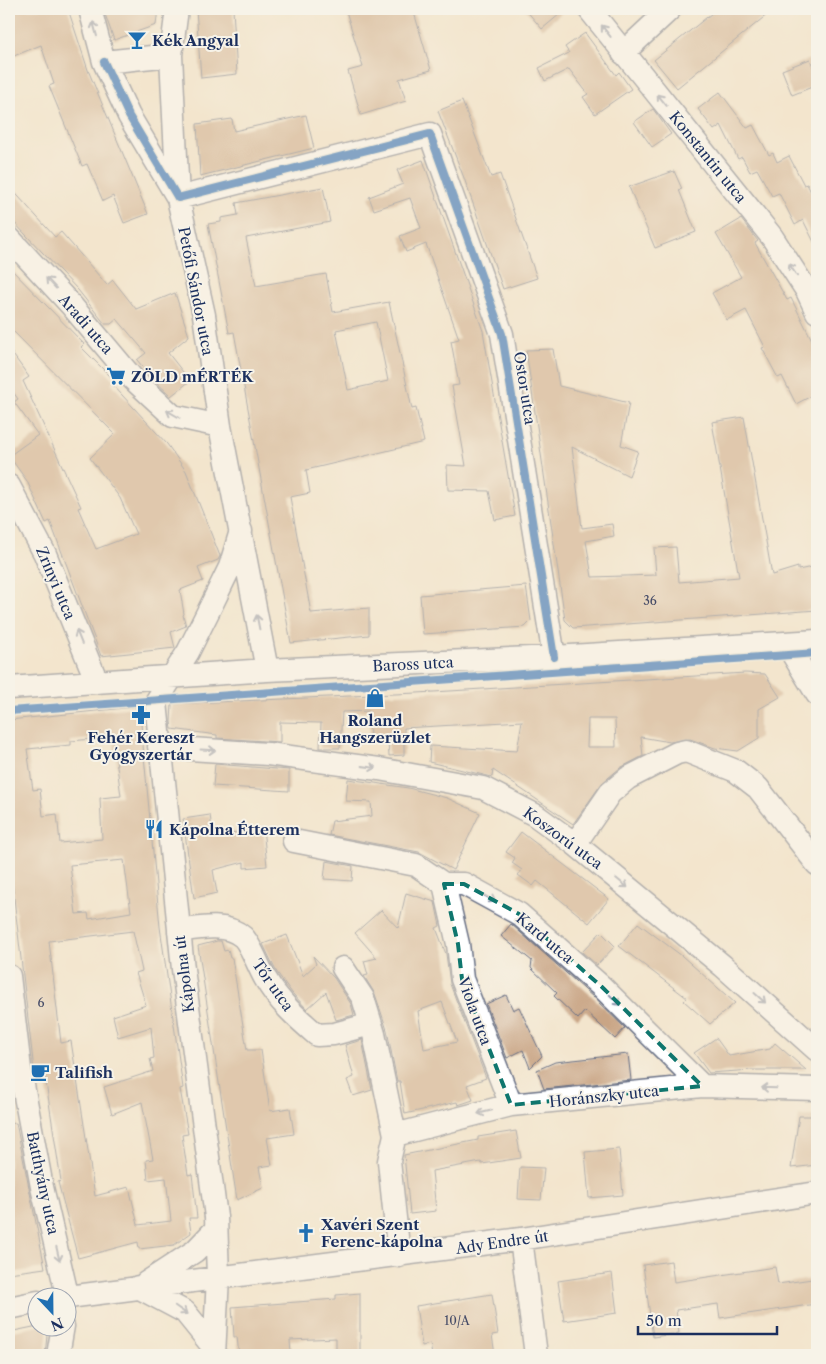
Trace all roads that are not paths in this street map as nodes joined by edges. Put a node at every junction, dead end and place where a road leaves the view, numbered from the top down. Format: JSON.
{"nodes":[{"id":1,"x":90,"y":9,"type":"edge"},
{"id":2,"x":177,"y":9,"type":"edge"},
{"id":3,"x":589,"y":9,"type":"edge"},
{"id":4,"x":670,"y":9,"type":"edge"},
{"id":5,"x":624,"y":52,"type":"junction"},
{"id":6,"x":171,"y":55,"type":"junction"},
{"id":7,"x":104,"y":62,"type":"junction"},
{"id":8,"x":178,"y":198,"type":"junction"},
{"id":9,"x":9,"y":238,"type":"edge"},
{"id":10,"x":817,"y":312,"type":"edge"},
{"id":11,"x":220,"y":426,"type":"junction"},
{"id":12,"x":9,"y":486,"type":"edge"},
{"id":13,"x":241,"y":531,"type":"junction"},
{"id":14,"x":817,"y":641,"type":"edge"},
{"id":15,"x":786,"y":643,"type":"junction"},
{"id":16,"x":554,"y":657,"type":"junction"},
{"id":17,"x":267,"y":670,"type":"junction"},
{"id":18,"x":173,"y":675,"type":"junction"},
{"id":19,"x":97,"y":682,"type":"junction"},
{"id":20,"x":9,"y":688,"type":"edge"},
{"id":21,"x":817,"y":694,"type":"edge"},
{"id":22,"x":159,"y":747,"type":"junction"},
{"id":23,"x":294,"y":841,"type":"dead end"},
{"id":24,"x":575,"y":844,"type":"junction"},
{"id":25,"x":817,"y":864,"type":"edge"},
{"id":26,"x":444,"y":884,"type":"junction"},
{"id":27,"x":179,"y":930,"type":"junction"},
{"id":28,"x":343,"y":968,"type":"dead end"},
{"id":29,"x":9,"y":976,"type":"edge"},
{"id":30,"x":371,"y":1024,"type":"junction"},
{"id":31,"x":817,"y":1050,"type":"edge"},
{"id":32,"x":14,"y":1070,"type":"edge"},
{"id":33,"x":702,"y":1086,"type":"junction"},
{"id":34,"x":817,"y":1090,"type":"edge"},
{"id":35,"x":511,"y":1106,"type":"junction"},
{"id":36,"x":395,"y":1135,"type":"junction"},
{"id":37,"x":817,"y":1193,"type":"edge"},
{"id":38,"x":216,"y":1229,"type":"junction"},
{"id":39,"x":521,"y":1240,"type":"junction"},
{"id":40,"x":399,"y":1256,"type":"junction"},
{"id":41,"x":218,"y":1277,"type":"junction"},
{"id":42,"x":65,"y":1286,"type":"edge"},
{"id":43,"x":138,"y":1287,"type":"junction"},
{"id":44,"x":78,"y":1296,"type":"edge"},
{"id":45,"x":28,"y":1304,"type":"edge"},
{"id":46,"x":9,"y":1308,"type":"edge"},
{"id":47,"x":61,"y":1336,"type":"edge"},
{"id":48,"x":214,"y":1352,"type":"edge"},
{"id":49,"x":58,"y":1355,"type":"edge"},
{"id":50,"x":536,"y":1355,"type":"edge"}],
"edges":[{"from":7,"to":1,"type":"street","name":"Petőfi Sándor utca","one_way":true},
{"from":2,"to":6,"type":"street","name":"Petőfi Sándor utca"},
{"from":5,"to":3,"type":"street","name":"Konstantin utca","one_way":true},
{"from":4,"to":5,"type":"street"},
{"from":10,"to":5,"type":"street","name":"Konstantin utca","one_way":true},
{"from":6,"to":7,"type":"street"},
{"from":6,"to":8,"type":"street","name":"Petőfi Sándor utca"},
{"from":7,"to":8,"type":"street","name":"Petőfi Sándor utca"},
{"from":8,"to":11,"type":"street","name":"Petőfi Sándor utca"},
{"from":8,"to":16,"type":"street","name":"Ostor utca"},
{"from":11,"to":9,"type":"street","name":"Aradi utca","one_way":true},
{"from":11,"to":13,"type":"street","name":"Petőfi Sándor utca"},
{"from":19,"to":12,"type":"street","name":"Zrínyi utca","one_way":true},
{"from":17,"to":13,"type":"street","name":"Petőfi Sándor utca","one_way":true},
{"from":13,"to":18,"type":"street","name":"Petőfi Sándor utca"},
{"from":14,"to":15,"type":"street","name":"Baross utca"},
{"from":15,"to":16,"type":"street","name":"Baross utca"},
{"from":15,"to":21,"type":"street"},
{"from":16,"to":17,"type":"street","name":"Baross utca"},
{"from":17,"to":18,"type":"street","name":"Baross utca"},
{"from":18,"to":19,"type":"street","name":"Baross utca"},
{"from":18,"to":22,"type":"street","name":"Kápolna út"},
{"from":19,"to":20,"type":"street","name":"Baross utca"},
{"from":22,"to":24,"type":"street","name":"Koszorú utca","one_way":true},
{"from":22,"to":27,"type":"street","name":"Kápolna út"},
{"from":23,"to":26,"type":"street","name":"Kard utca"},
{"from":24,"to":25,"type":"street"},
{"from":24,"to":31,"type":"street","name":"Koszorú utca","one_way":true},
{"from":26,"to":33,"type":"street","name":"Kard utca","one_way":true},
{"from":26,"to":35,"type":"street","name":"Viola utca"},
{"from":27,"to":30,"type":"street","name":"Tőr utca"},
{"from":27,"to":38,"type":"street","name":"Kápolna út"},
{"from":28,"to":30,"type":"street"},
{"from":29,"to":32,"type":"street","name":"Batthyány utca"},
{"from":30,"to":36,"type":"street"},
{"from":32,"to":42,"type":"street","name":"Batthyány utca","one_way":true},
{"from":34,"to":33,"type":"street","name":"Horánszky utca","one_way":true},
{"from":33,"to":35,"type":"street","name":"Horánszky utca"},
{"from":35,"to":36,"type":"street","name":"Horánszky utca","one_way":true},
{"from":36,"to":40,"type":"street"},
{"from":37,"to":39,"type":"street","name":"Ady Endre út"},
{"from":38,"to":41,"type":"street","name":"Kápolna út"},
{"from":38,"to":43,"type":"street"},
{"from":39,"to":40,"type":"street","name":"Ady Endre út"},
{"from":39,"to":50,"type":"street"},
{"from":40,"to":41,"type":"street","name":"Ady Endre út"},
{"from":41,"to":43,"type":"street","name":"Ady Endre út"},
{"from":41,"to":48,"type":"street","name":"Kápolna út"},
{"from":43,"to":44,"type":"street","name":"Ady Endre út"},
{"from":43,"to":48,"type":"street","one_way":true},
{"from":45,"to":46,"type":"street"},
{"from":47,"to":49,"type":"street"}]}
